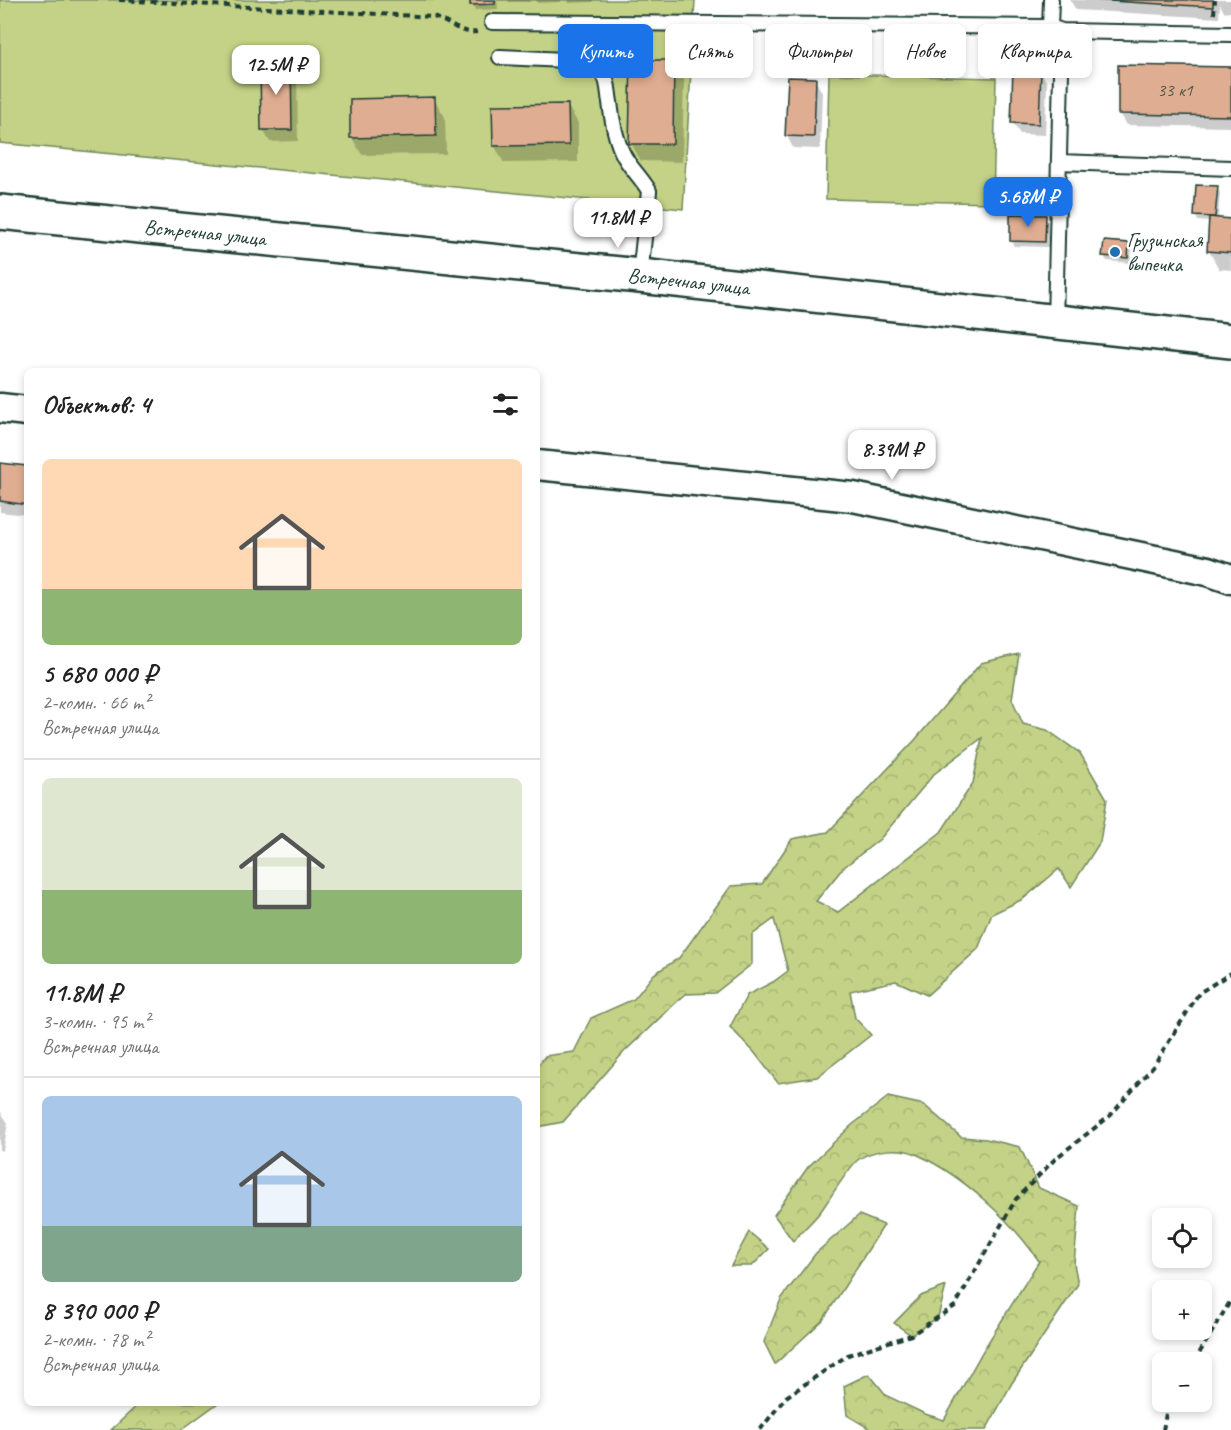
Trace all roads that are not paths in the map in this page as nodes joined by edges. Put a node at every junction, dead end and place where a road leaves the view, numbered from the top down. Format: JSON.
{"nodes":[{"id":1,"x":1051,"y":0,"type":"edge"},
{"id":2,"x":492,"y":22,"type":"road end"},
{"id":3,"x":1055,"y":24,"type":"edge"},
{"id":4,"x":978,"y":28,"type":"edge"},
{"id":5,"x":1092,"y":30,"type":"edge"},
{"id":6,"x":1231,"y":34,"type":"edge"},
{"id":7,"x":500,"y":57,"type":"dead end"},
{"id":8,"x":1057,"y":78,"type":"edge"},
{"id":9,"x":1059,"y":162,"type":"junction"},
{"id":10,"x":1231,"y":168,"type":"edge"},
{"id":11,"x":0,"y":212,"type":"edge"},
{"id":12,"x":640,"y":276,"type":"junction"},
{"id":13,"x":1055,"y":323,"type":"junction"},
{"id":14,"x":1231,"y":341,"type":"edge"},
{"id":15,"x":0,"y":408,"type":"edge"},
{"id":16,"x":24,"y":411,"type":"edge"},
{"id":17,"x":540,"y":465,"type":"edge"},
{"id":18,"x":1231,"y":579,"type":"edge"}],
"edges":[{"from":1,"to":3,"type":"lane"},
{"from":2,"to":4,"type":"lane"},
{"from":5,"to":6,"type":"lane"},
{"from":7,"to":12,"type":"lane"},
{"from":8,"to":9,"type":"lane"},
{"from":9,"to":10,"type":"lane"},
{"from":9,"to":13,"type":"lane"},
{"from":11,"to":12,"type":"main road","name":"Встречная улица"},
{"from":12,"to":13,"type":"main road","name":"Встречная улица"},
{"from":13,"to":14,"type":"main road","name":"Встречная улица"},
{"from":15,"to":16,"type":"street"},
{"from":17,"to":18,"type":"street"}]}
